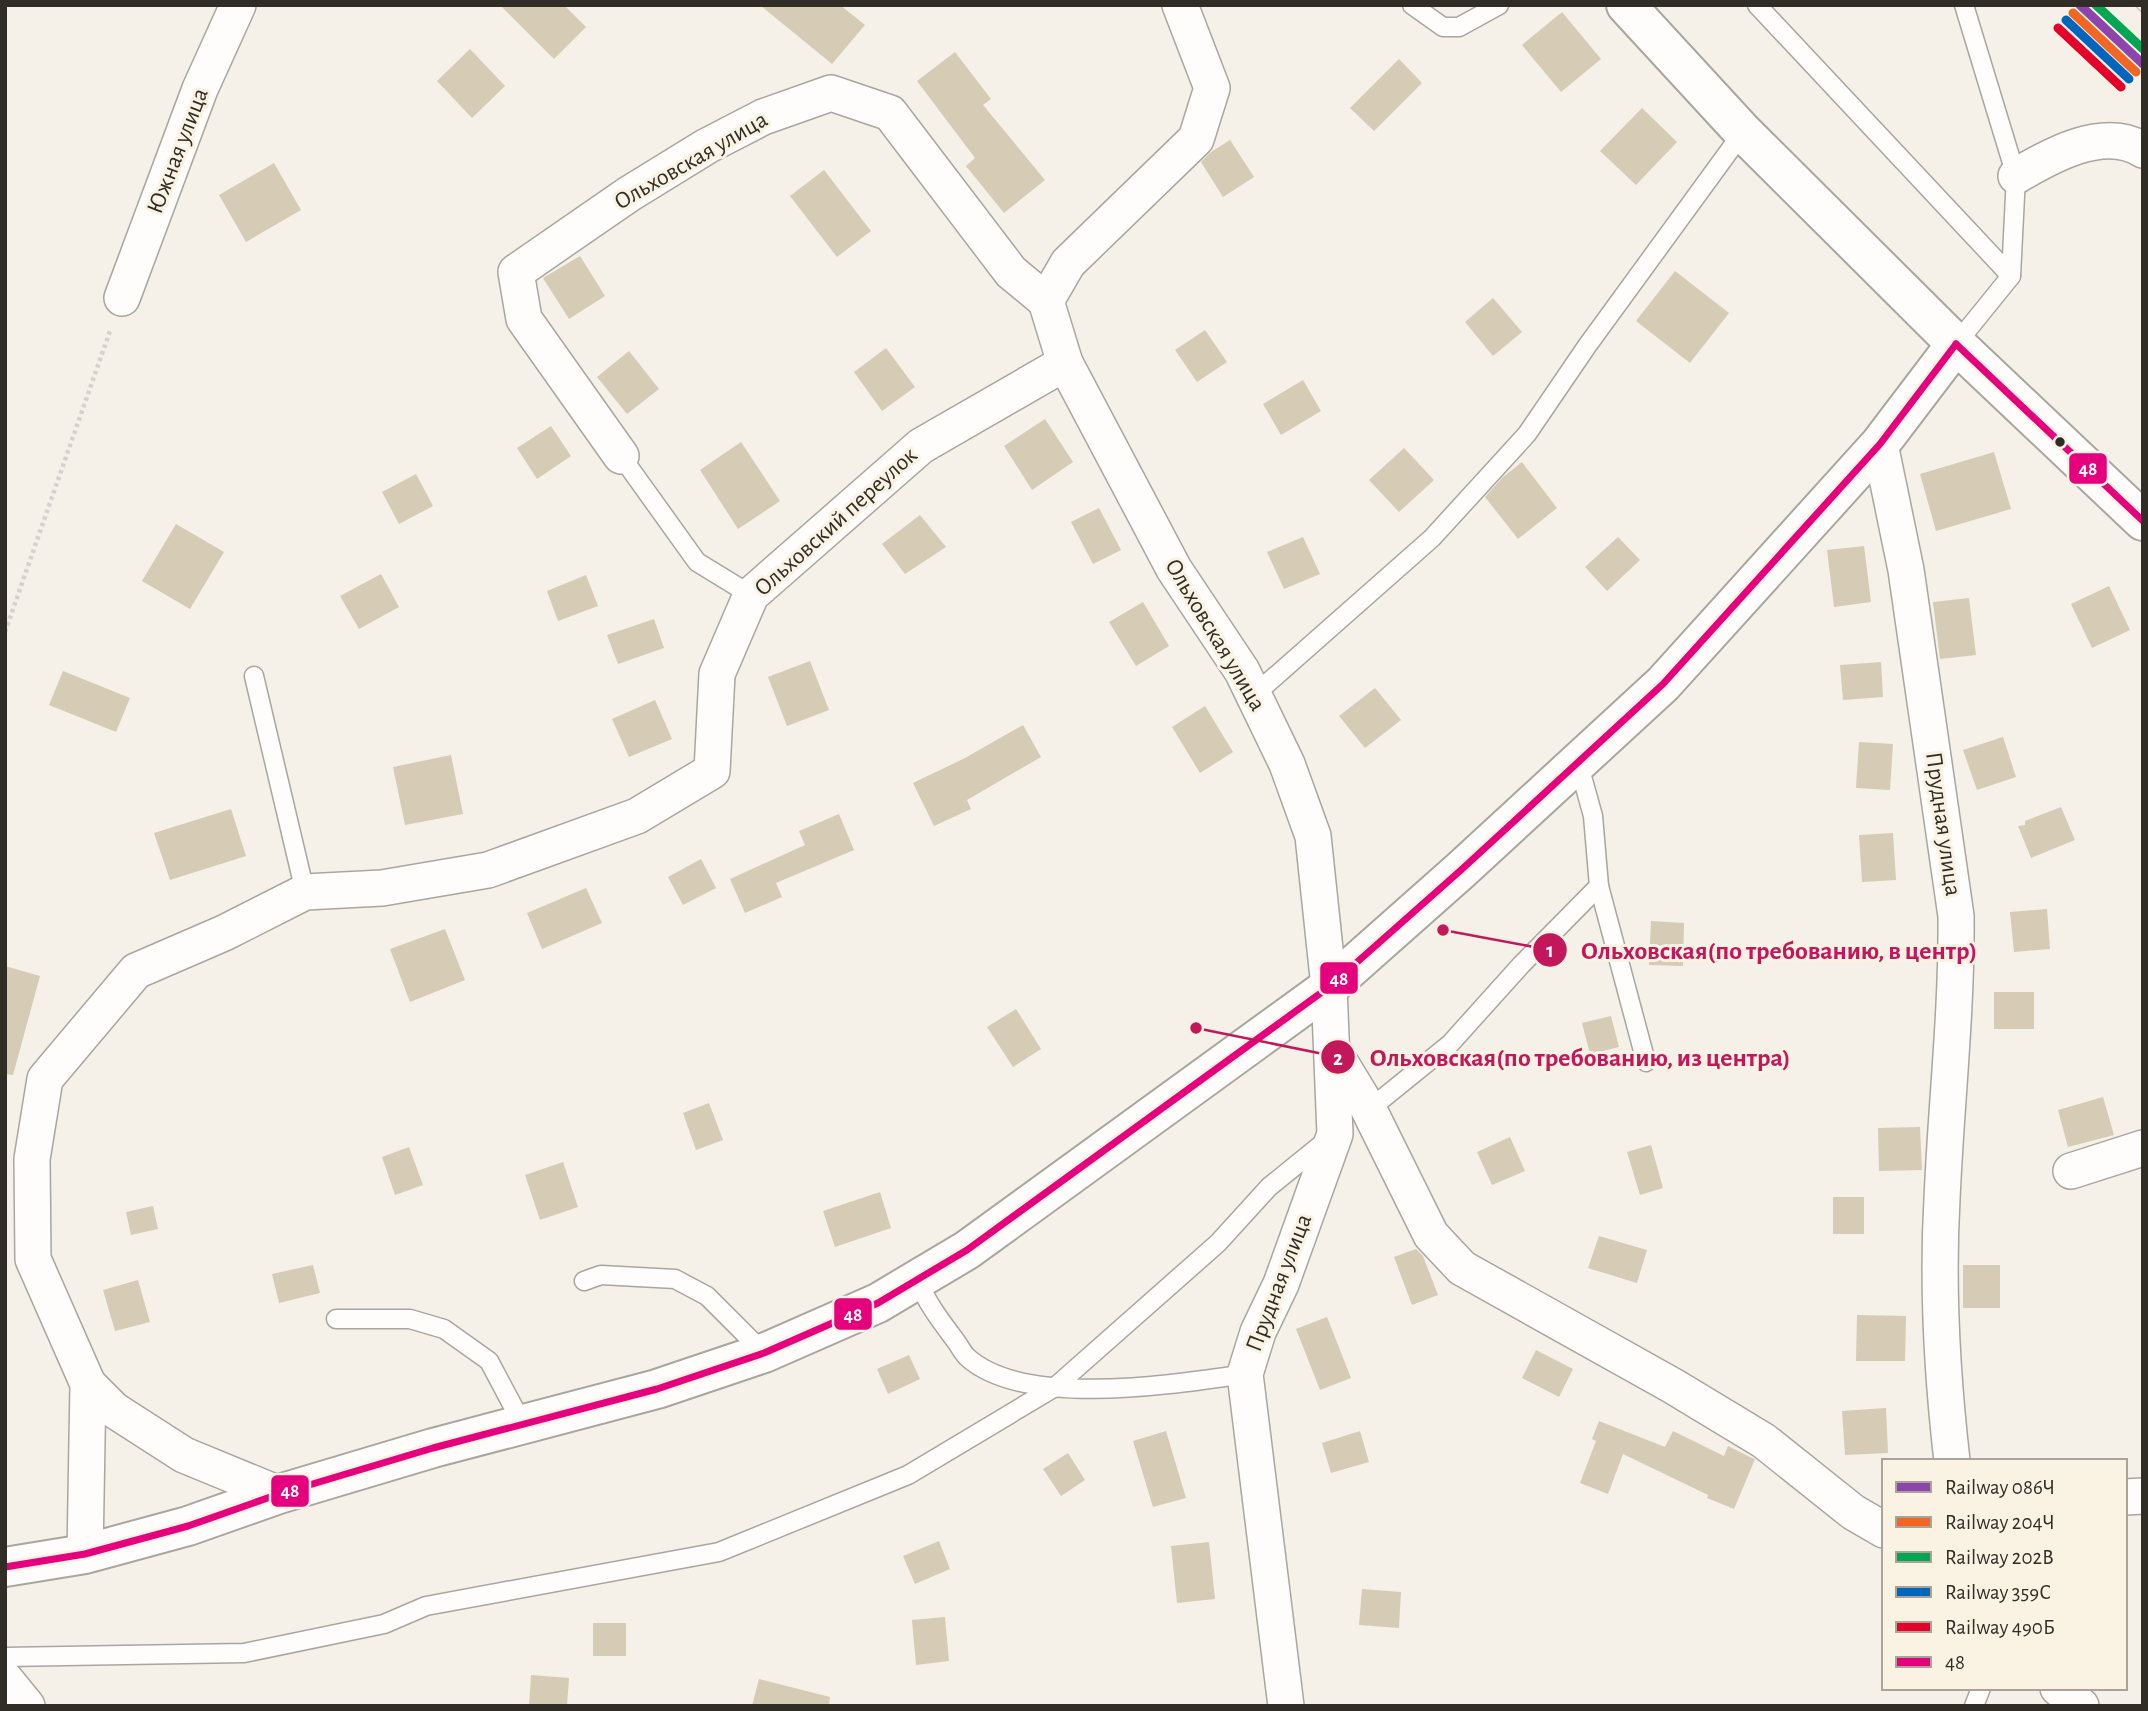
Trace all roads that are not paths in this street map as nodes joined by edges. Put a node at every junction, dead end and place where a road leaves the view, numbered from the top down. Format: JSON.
{"nodes":[{"id":1,"x":238,"y":5,"type":"edge"},
{"id":2,"x":1180,"y":5,"type":"edge"},
{"id":3,"x":1412,"y":5,"type":"edge"},
{"id":4,"x":1499,"y":5,"type":"edge"},
{"id":5,"x":1626,"y":5,"type":"edge"},
{"id":6,"x":1757,"y":5,"type":"edge"},
{"id":7,"x":1964,"y":5,"type":"edge"},
{"id":8,"x":1743,"y":132,"type":"junction"},
{"id":9,"x":2143,"y":150,"type":"edge"},
{"id":10,"x":2016,"y":176,"type":"junction"},
{"id":11,"x":2011,"y":276,"type":"junction"},
{"id":12,"x":122,"y":298,"type":"road end"},
{"id":13,"x":1046,"y":301,"type":"junction"},
{"id":14,"x":1956,"y":344,"type":"junction"},
{"id":15,"x":1065,"y":363,"type":"junction"},
{"id":16,"x":1880,"y":443,"type":"junction"},
{"id":17,"x":621,"y":456,"type":"joint"},
{"id":18,"x":2143,"y":521,"type":"edge"},
{"id":19,"x":751,"y":595,"type":"junction"},
{"id":20,"x":254,"y":676,"type":"dead end"},
{"id":21,"x":1254,"y":695,"type":"junction"},
{"id":22,"x":1578,"y":761,"type":"junction"},
{"id":23,"x":1599,"y":886,"type":"junction"},
{"id":24,"x":305,"y":892,"type":"junction"},
{"id":25,"x":1329,"y":987,"type":"junction"},
{"id":26,"x":1332,"y":1049,"type":"junction"},
{"id":27,"x":1646,"y":1062,"type":"dead end"},
{"id":28,"x":1367,"y":1110,"type":"junction"},
{"id":29,"x":1335,"y":1134,"type":"junction"},
{"id":30,"x":2143,"y":1148,"type":"edge"},
{"id":31,"x":2071,"y":1171,"type":"dead end"},
{"id":32,"x":584,"y":1281,"type":"dead end"},
{"id":33,"x":918,"y":1281,"type":"junction"},
{"id":34,"x":336,"y":1319,"type":"dead end"},
{"id":35,"x":764,"y":1353,"type":"junction"},
{"id":36,"x":1245,"y":1374,"type":"junction"},
{"id":37,"x":88,"y":1384,"type":"junction"},
{"id":38,"x":1055,"y":1387,"type":"junction"},
{"id":39,"x":523,"y":1425,"type":"junction"},
{"id":40,"x":1952,"y":1459,"type":"edge"},
{"id":41,"x":279,"y":1494,"type":"junction"},
{"id":42,"x":1882,"y":1529,"type":"edge"},
{"id":43,"x":85,"y":1554,"type":"junction"},
{"id":44,"x":5,"y":1567,"type":"edge"},
{"id":45,"x":5,"y":1657,"type":"edge"},
{"id":46,"x":5,"y":1679,"type":"edge"},
{"id":47,"x":2061,"y":1690,"type":"edge"},
{"id":48,"x":27,"y":1706,"type":"edge"},
{"id":49,"x":1286,"y":1706,"type":"edge"},
{"id":50,"x":2081,"y":1706,"type":"edge"}],
"edges":[{"from":1,"to":12,"type":"street","name":"Южная улица"},
{"from":2,"to":13,"type":"street"},
{"from":3,"to":4,"type":"lane"},
{"from":5,"to":8,"type":"street"},
{"from":6,"to":11,"type":"lane"},
{"from":7,"to":10,"type":"lane"},
{"from":8,"to":14,"type":"street"},
{"from":8,"to":21,"type":"lane"},
{"from":9,"to":10,"type":"street"},
{"from":10,"to":11,"type":"lane"},
{"from":11,"to":14,"type":"lane"},
{"from":13,"to":15,"type":"street","name":"Ольховская улица"},
{"from":13,"to":17,"type":"street","name":"Ольховская улица"},
{"from":14,"to":16,"type":"street"},
{"from":14,"to":18,"type":"street"},
{"from":15,"to":19,"type":"street","name":"Ольховский переулок"},
{"from":15,"to":21,"type":"street","name":"Ольховская улица"},
{"from":16,"to":22,"type":"street"},
{"from":16,"to":40,"type":"street","name":"Прудная улица"},
{"from":17,"to":19,"type":"lane"},
{"from":19,"to":24,"type":"street","name":"Ольховский переулок"},
{"from":20,"to":24,"type":"lane"},
{"from":21,"to":25,"type":"street","name":"Ольховская улица"},
{"from":22,"to":23,"type":"lane"},
{"from":22,"to":25,"type":"street"},
{"from":23,"to":27,"type":"lane"},
{"from":23,"to":28,"type":"lane"},
{"from":24,"to":37,"type":"street","name":"Ольховский переулок"},
{"from":25,"to":26,"type":"street","name":"Прудная улица"},
{"from":25,"to":33,"type":"street"},
{"from":26,"to":28,"type":"street"},
{"from":26,"to":29,"type":"street","name":"Прудная улица"},
{"from":28,"to":29,"type":"lane"},
{"from":28,"to":42,"type":"street"},
{"from":29,"to":36,"type":"street","name":"Прудная улица"},
{"from":29,"to":38,"type":"lane"},
{"from":30,"to":31,"type":"street"},
{"from":32,"to":35,"type":"lane"},
{"from":33,"to":35,"type":"street"},
{"from":33,"to":38,"type":"lane"},
{"from":34,"to":39,"type":"lane"},
{"from":35,"to":39,"type":"street"},
{"from":36,"to":38,"type":"lane"},
{"from":36,"to":49,"type":"street","name":"Прудная улица"},
{"from":37,"to":41,"type":"street"},
{"from":37,"to":43,"type":"street","name":"Ольховский переулок"},
{"from":38,"to":45,"type":"lane"},
{"from":39,"to":41,"type":"street"},
{"from":41,"to":43,"type":"street"},
{"from":43,"to":44,"type":"street"},
{"from":46,"to":48,"type":"street"},
{"from":47,"to":50,"type":"street"}]}
